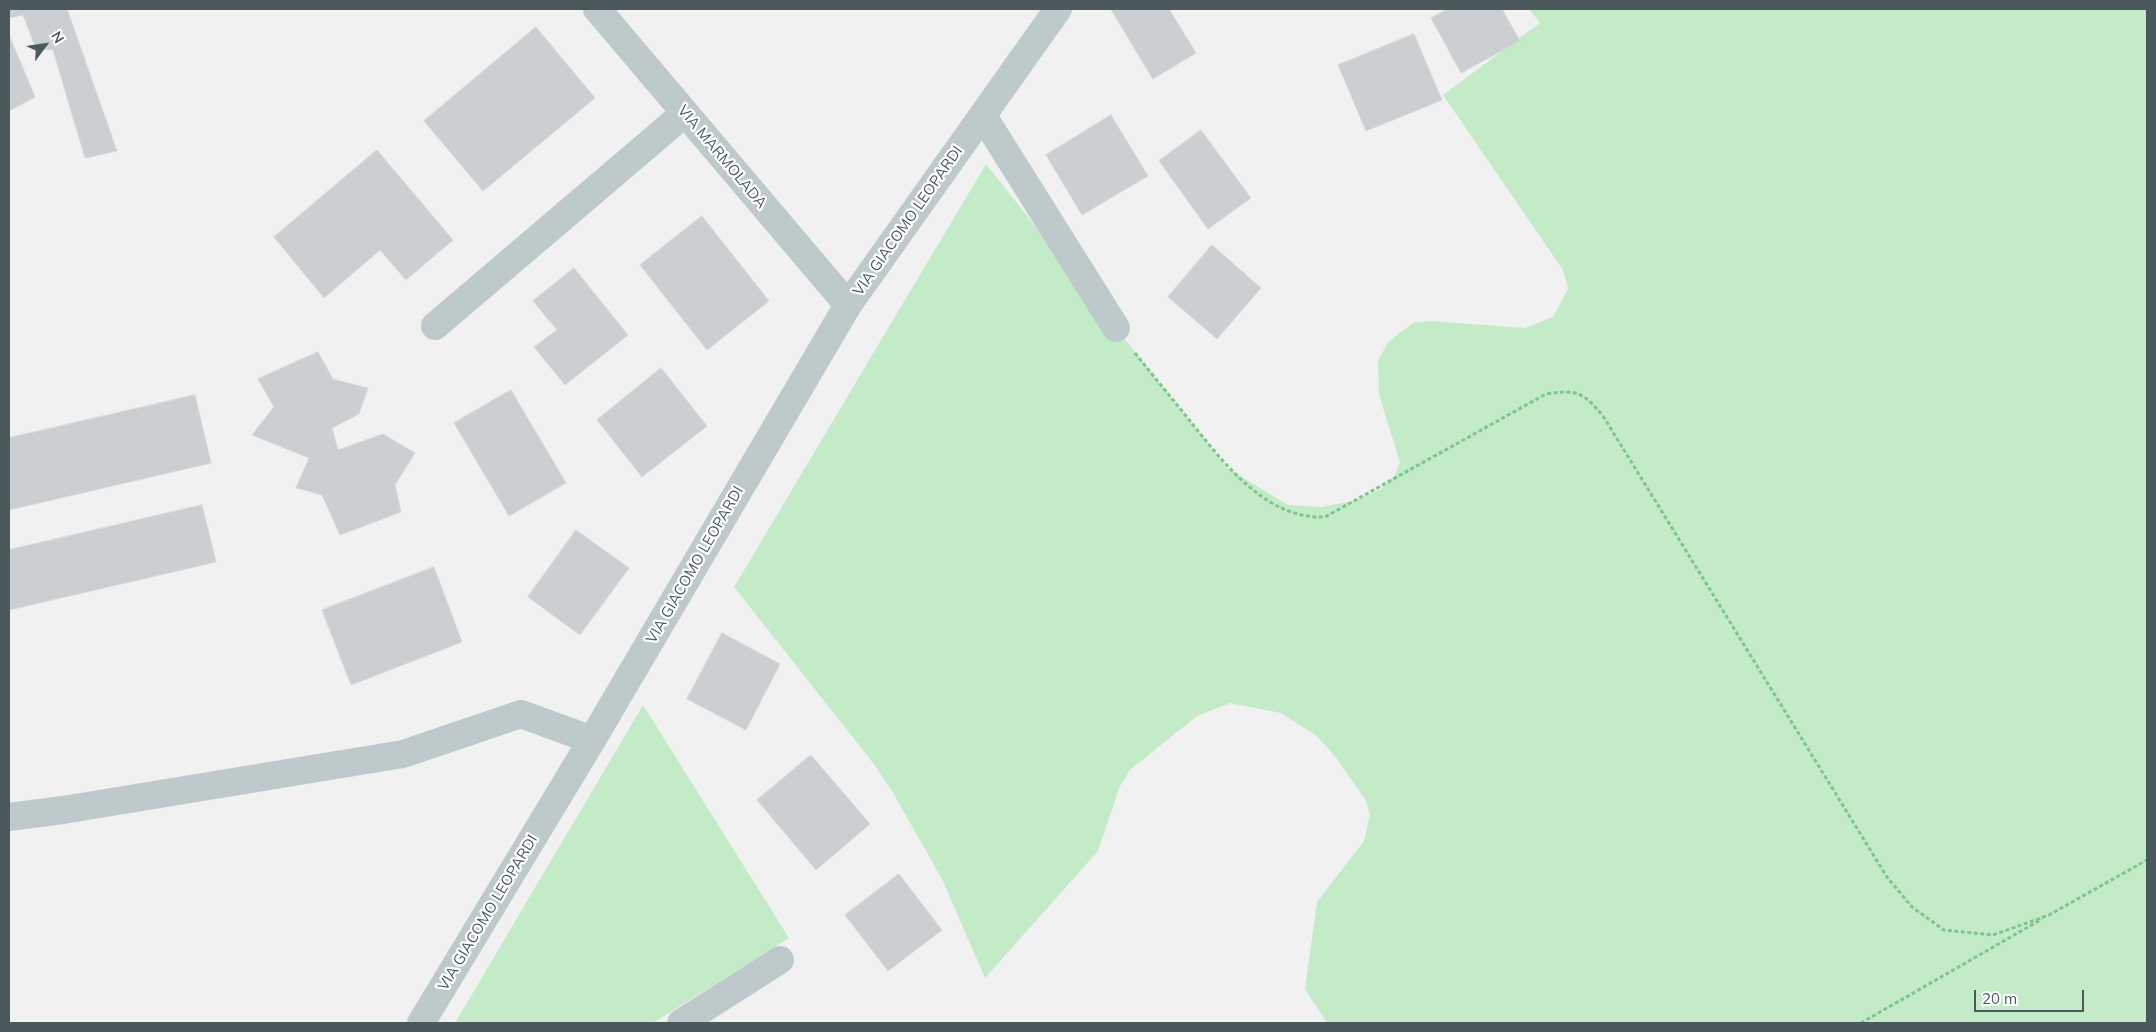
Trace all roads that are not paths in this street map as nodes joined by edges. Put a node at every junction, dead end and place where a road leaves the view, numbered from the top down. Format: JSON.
{"nodes":[{"id":1,"x":597,"y":9,"type":"edge"},
{"id":2,"x":1058,"y":9,"type":"edge"},
{"id":3,"x":685,"y":113,"type":"junction"},
{"id":4,"x":983,"y":116,"type":"junction"},
{"id":5,"x":848,"y":305,"type":"junction"},
{"id":6,"x":434,"y":326,"type":"dead end"},
{"id":7,"x":1116,"y":328,"type":"road end"},
{"id":8,"x":592,"y":740,"type":"junction"},
{"id":9,"x":9,"y":817,"type":"edge"},
{"id":10,"x":780,"y":960,"type":"dead end"},
{"id":11,"x":422,"y":1023,"type":"edge"},
{"id":12,"x":681,"y":1023,"type":"edge"}],
"edges":[{"from":1,"to":3,"type":"street","name":"VIA MARMOLADA"},
{"from":2,"to":4,"type":"street","name":"VIA GIACOMO LEOPARDI"},
{"from":3,"to":5,"type":"street","name":"VIA MARMOLADA"},
{"from":3,"to":6,"type":"street"},
{"from":4,"to":5,"type":"street","name":"VIA GIACOMO LEOPARDI"},
{"from":4,"to":7,"type":"street"},
{"from":5,"to":8,"type":"street","name":"VIA GIACOMO LEOPARDI"},
{"from":8,"to":9,"type":"street"},
{"from":8,"to":11,"type":"street","name":"VIA GIACOMO LEOPARDI"},
{"from":10,"to":12,"type":"street"}]}
